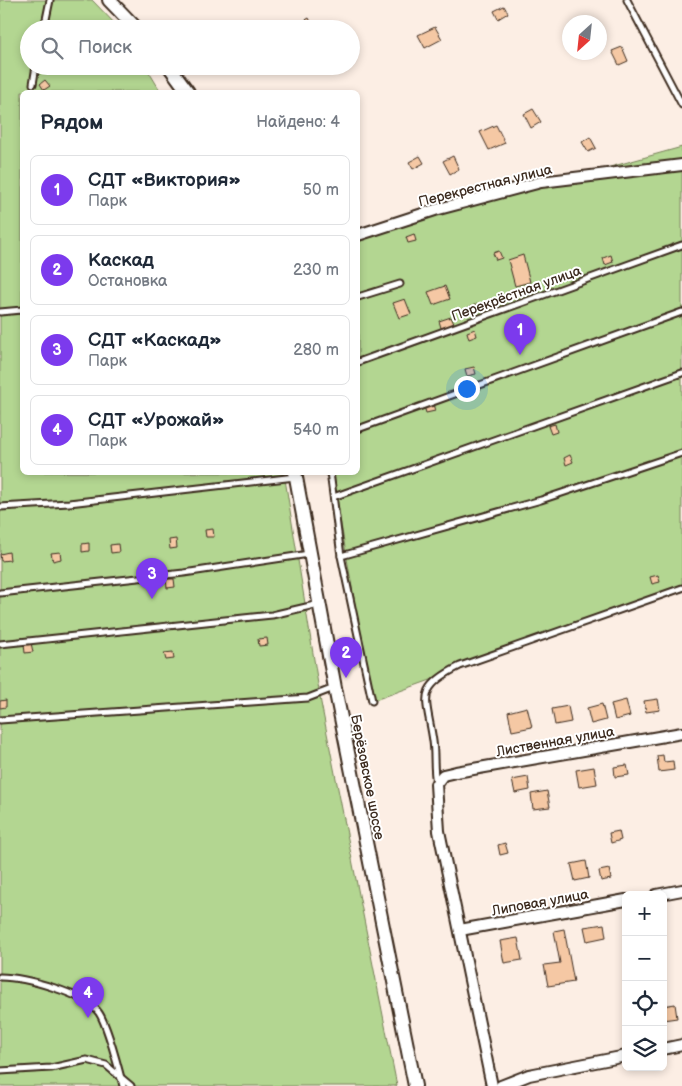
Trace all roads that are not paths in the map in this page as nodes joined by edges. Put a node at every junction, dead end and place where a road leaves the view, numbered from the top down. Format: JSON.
{"nodes":[{"id":1,"x":50,"y":0,"type":"edge"},
{"id":2,"x":109,"y":0,"type":"edge"},
{"id":3,"x":627,"y":0,"type":"edge"},
{"id":4,"x":46,"y":20,"type":"edge"},
{"id":5,"x":128,"y":20,"type":"edge"},
{"id":6,"x":34,"y":75,"type":"edge"},
{"id":7,"x":176,"y":75,"type":"edge"},
{"id":8,"x":33,"y":84,"type":"dead end"},
{"id":9,"x":187,"y":90,"type":"edge"},
{"id":10,"x":682,"y":105,"type":"edge"},
{"id":11,"x":682,"y":165,"type":"edge"},
{"id":12,"x":360,"y":234,"type":"edge"},
{"id":13,"x":682,"y":245,"type":"edge"},
{"id":14,"x":400,"y":284,"type":"dead end"},
{"id":15,"x":360,"y":296,"type":"edge"},
{"id":16,"x":20,"y":310,"type":"edge"},
{"id":17,"x":0,"y":312,"type":"edge"},
{"id":18,"x":682,"y":312,"type":"edge"},
{"id":19,"x":360,"y":361,"type":"edge"},
{"id":20,"x":682,"y":373,"type":"edge"},
{"id":21,"x":360,"y":428,"type":"edge"},
{"id":22,"x":682,"y":453,"type":"edge"},
{"id":23,"x":295,"y":475,"type":"edge"},
{"id":24,"x":330,"y":475,"type":"edge"},
{"id":25,"x":336,"y":496,"type":"dead end"},
{"id":26,"x":0,"y":507,"type":"edge"},
{"id":27,"x":312,"y":554,"type":"junction"},
{"id":28,"x":342,"y":556,"type":"junction"},
{"id":29,"x":682,"y":588,"type":"edge"},
{"id":30,"x":0,"y":593,"type":"edge"},
{"id":31,"x":320,"y":604,"type":"junction"},
{"id":32,"x":0,"y":644,"type":"edge"},
{"id":33,"x":335,"y":688,"type":"junction"},
{"id":34,"x":372,"y":701,"type":"dead end"},
{"id":35,"x":0,"y":720,"type":"edge"},
{"id":36,"x":682,"y":733,"type":"edge"},
{"id":37,"x":436,"y":784,"type":"junction"},
{"id":38,"x":682,"y":890,"type":"edge"},
{"id":39,"x":667,"y":893,"type":"edge"},
{"id":40,"x":622,"y":901,"type":"edge"},
{"id":41,"x":460,"y":930,"type":"junction"},
{"id":42,"x":0,"y":977,"type":"edge"},
{"id":43,"x":682,"y":1046,"type":"edge"},
{"id":44,"x":667,"y":1048,"type":"edge"},
{"id":45,"x":622,"y":1057,"type":"edge"},
{"id":46,"x":0,"y":1070,"type":"edge"},
{"id":47,"x":120,"y":1075,"type":"junction"},
{"id":48,"x":123,"y":1086,"type":"edge"},
{"id":49,"x":131,"y":1086,"type":"edge"},
{"id":50,"x":415,"y":1086,"type":"edge"},
{"id":51,"x":492,"y":1086,"type":"edge"},
{"id":52,"x":501,"y":1086,"type":"edge"}],
"edges":[{"from":1,"to":4,"type":"lane"},
{"from":2,"to":5,"type":"street"},
{"from":3,"to":10,"type":"lane"},
{"from":6,"to":8,"type":"lane"},
{"from":7,"to":9,"type":"street"},
{"from":11,"to":12,"type":"street","name":"Перекрестная улица"},
{"from":13,"to":19,"type":"lane","name":"Перекрёстная улица"},
{"from":14,"to":15,"type":"lane"},
{"from":16,"to":17,"type":"lane"},
{"from":18,"to":21,"type":"lane"},
{"from":20,"to":25,"type":"lane"},
{"from":22,"to":28,"type":"lane"},
{"from":23,"to":26,"type":"lane"},
{"from":23,"to":27,"type":"street","name":"Берёзовское шоссе"},
{"from":24,"to":28,"type":"lane"},
{"from":27,"to":30,"type":"lane"},
{"from":27,"to":31,"type":"street","name":"Берёзовское шоссе"},
{"from":28,"to":34,"type":"lane"},
{"from":29,"to":37,"type":"lane"},
{"from":31,"to":32,"type":"lane"},
{"from":31,"to":33,"type":"street","name":"Берёзовское шоссе"},
{"from":33,"to":35,"type":"lane"},
{"from":33,"to":50,"type":"street","name":"Берёзовское шоссе"},
{"from":36,"to":37,"type":"street","name":"Лиственная улица"},
{"from":37,"to":41,"type":"street"},
{"from":38,"to":39,"type":"street"},
{"from":40,"to":41,"type":"street","name":"Липовая улица"},
{"from":41,"to":51,"type":"street"},
{"from":42,"to":47,"type":"lane"},
{"from":43,"to":44,"type":"street"},
{"from":45,"to":52,"type":"street"},
{"from":46,"to":47,"type":"lane"},
{"from":47,"to":48,"type":"lane"},
{"from":47,"to":49,"type":"lane"}]}
